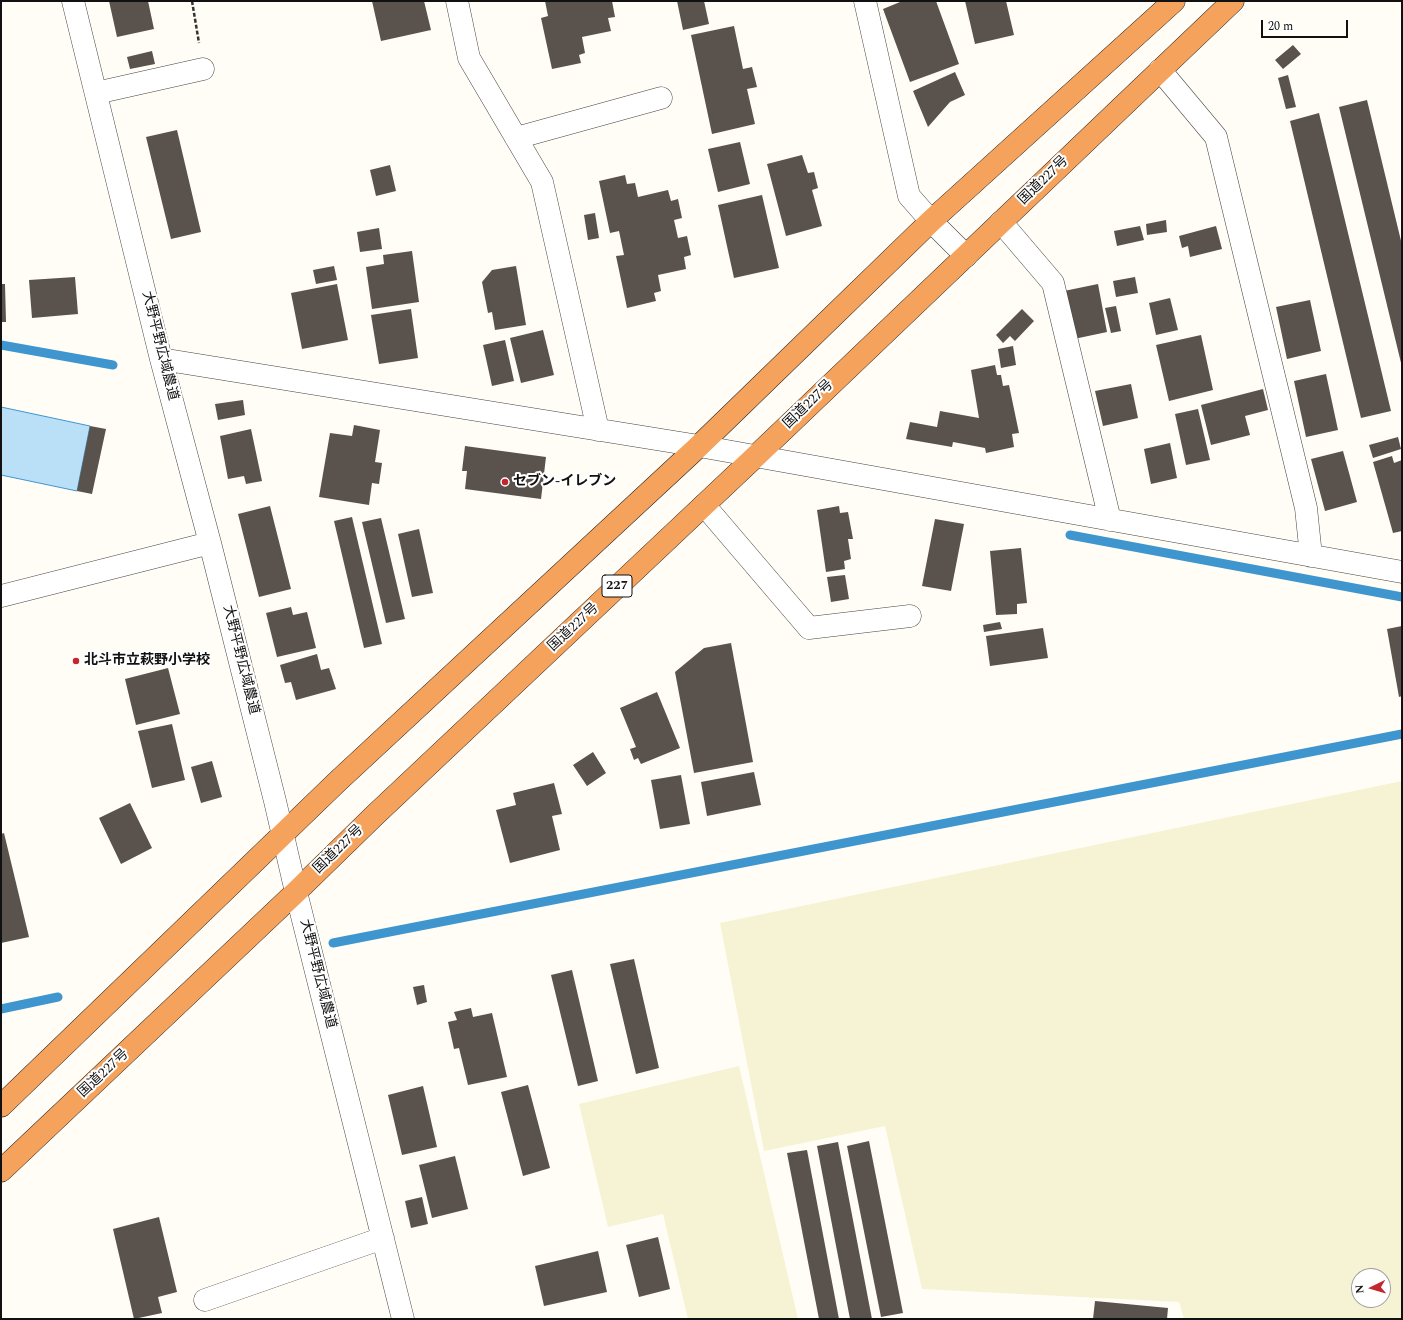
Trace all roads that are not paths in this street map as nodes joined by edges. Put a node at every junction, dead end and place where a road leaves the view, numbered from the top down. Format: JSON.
{"nodes":[{"id":1,"x":73,"y":1,"type":"edge"},
{"id":2,"x":457,"y":1,"type":"edge"},
{"id":3,"x":864,"y":1,"type":"edge"},
{"id":4,"x":1174,"y":1,"type":"edge"},
{"id":5,"x":1233,"y":1,"type":"edge"},
{"id":6,"x":203,"y":69,"type":"road end"},
{"id":7,"x":1160,"y":70,"type":"junction"},
{"id":8,"x":96,"y":93,"type":"junction"},
{"id":9,"x":662,"y":98,"type":"dead end"},
{"id":10,"x":516,"y":138,"type":"junction"},
{"id":11,"x":931,"y":222,"type":"junction"},
{"id":12,"x":1001,"y":222,"type":"junction"},
{"id":13,"x":966,"y":256,"type":"junction"},
{"id":14,"x":162,"y":359,"type":"junction"},
{"id":15,"x":598,"y":430,"type":"junction"},
{"id":16,"x":699,"y":446,"type":"junction"},
{"id":17,"x":756,"y":456,"type":"junction"},
{"id":18,"x":704,"y":505,"type":"junction"},
{"id":19,"x":1110,"y":520,"type":"junction"},
{"id":20,"x":210,"y":543,"type":"junction"},
{"id":21,"x":1311,"y":556,"type":"junction"},
{"id":22,"x":1402,"y":572,"type":"edge"},
{"id":23,"x":1,"y":596,"type":"edge"},
{"id":24,"x":910,"y":616,"type":"dead end"},
{"id":25,"x":282,"y":835,"type":"junction"},
{"id":26,"x":296,"y":892,"type":"junction"},
{"id":27,"x":1,"y":1106,"type":"edge"},
{"id":28,"x":1,"y":1171,"type":"edge"},
{"id":29,"x":383,"y":1238,"type":"junction"},
{"id":30,"x":205,"y":1300,"type":"dead end"},
{"id":31,"x":403,"y":1319,"type":"edge"}],
"edges":[{"from":1,"to":8,"type":"street","name":"大野平野広域農道"},
{"from":2,"to":10,"type":"street"},
{"from":3,"to":11,"type":"street"},
{"from":4,"to":11,"type":"highway"},
{"from":5,"to":7,"type":"highway","name":"国道227号","number":"227"},
{"from":6,"to":8,"type":"street"},
{"from":7,"to":12,"type":"highway","name":"国道227号","number":"227"},
{"from":7,"to":21,"type":"street"},
{"from":8,"to":14,"type":"street","name":"大野平野広域農道"},
{"from":9,"to":10,"type":"street"},
{"from":10,"to":15,"type":"street"},
{"from":11,"to":13,"type":"street"},
{"from":11,"to":16,"type":"highway"},
{"from":12,"to":13,"type":"highway","name":"国道227号","number":"227"},
{"from":12,"to":19,"type":"street"},
{"from":13,"to":17,"type":"highway","name":"国道227号","number":"227"},
{"from":14,"to":15,"type":"street"},
{"from":14,"to":20,"type":"street","name":"大野平野広域農道"},
{"from":15,"to":16,"type":"street"},
{"from":16,"to":17,"type":"street"},
{"from":16,"to":25,"type":"highway"},
{"from":17,"to":18,"type":"highway","name":"国道227号","number":"227"},
{"from":17,"to":19,"type":"street"},
{"from":18,"to":24,"type":"street"},
{"from":18,"to":26,"type":"highway","name":"国道227号","number":"227"},
{"from":19,"to":21,"type":"street"},
{"from":20,"to":23,"type":"street"},
{"from":20,"to":25,"type":"street","name":"大野平野広域農道"},
{"from":21,"to":22,"type":"street"},
{"from":25,"to":26,"type":"street","name":"大野平野広域農道"},
{"from":25,"to":27,"type":"highway"},
{"from":26,"to":28,"type":"highway","name":"国道227号","number":"227"},
{"from":26,"to":29,"type":"street","name":"大野平野広域農道"},
{"from":29,"to":30,"type":"street"},
{"from":29,"to":31,"type":"street","name":"大野平野広域農道"}]}
